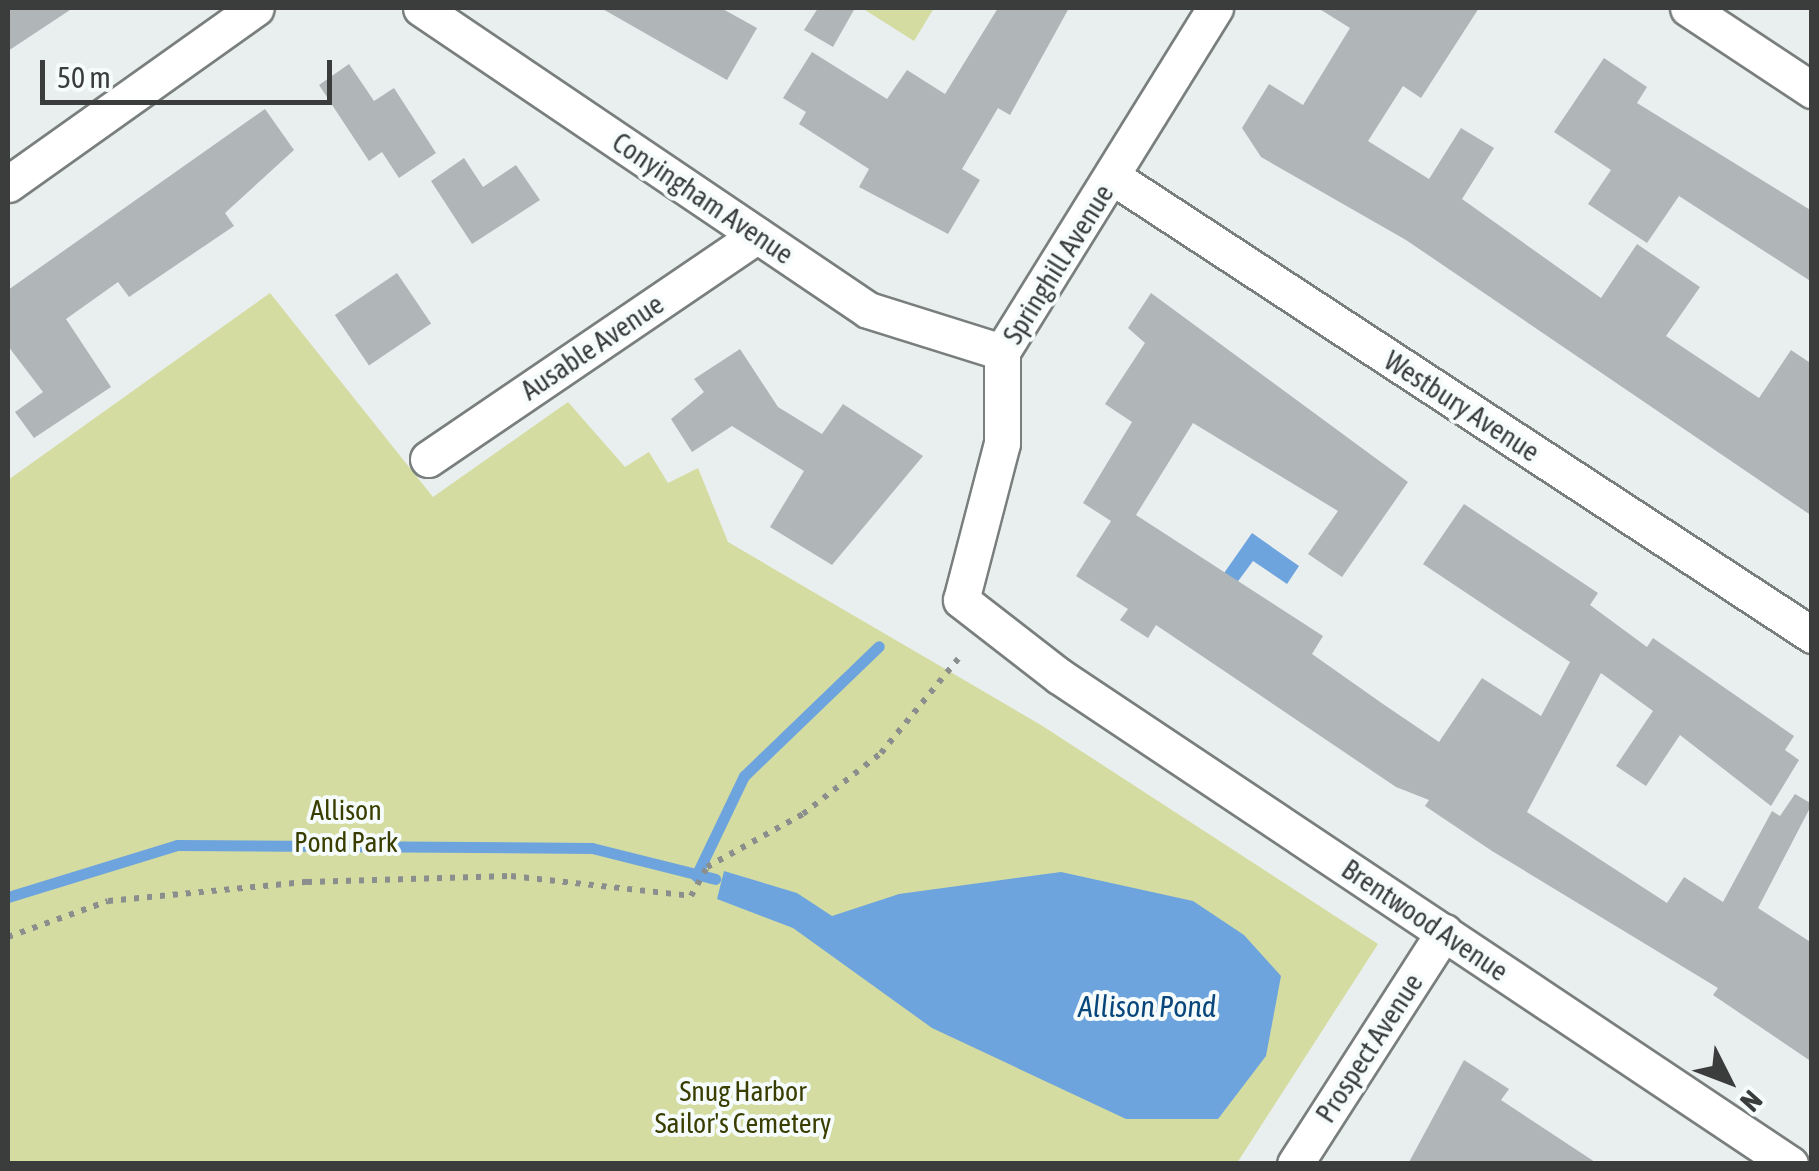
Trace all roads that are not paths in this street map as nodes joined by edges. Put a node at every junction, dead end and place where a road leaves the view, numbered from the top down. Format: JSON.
{"nodes":[{"id":1,"x":256,"y":8,"type":"edge"},
{"id":2,"x":422,"y":8,"type":"edge"},
{"id":3,"x":1215,"y":8,"type":"edge"},
{"id":4,"x":1688,"y":8,"type":"edge"},
{"id":5,"x":1812,"y":90,"type":"edge"},
{"id":6,"x":1113,"y":177,"type":"junction"},
{"id":7,"x":8,"y":184,"type":"edge"},
{"id":8,"x":757,"y":235,"type":"junction"},
{"id":9,"x":1002,"y":352,"type":"junction"},
{"id":10,"x":428,"y":458,"type":"dead end"},
{"id":11,"x":1812,"y":635,"type":"edge"},
{"id":12,"x":1059,"y":676,"type":"joint"},
{"id":13,"x":1444,"y":932,"type":"junction"},
{"id":14,"x":1294,"y":1164,"type":"edge"},
{"id":15,"x":1790,"y":1164,"type":"edge"}],
"edges":[{"from":1,"to":7,"type":"street"},
{"from":2,"to":8,"type":"street","name":"Conyingham Avenue"},
{"from":3,"to":6,"type":"street","name":"Springhill Avenue"},
{"from":4,"to":5,"type":"street"},
{"from":6,"to":9,"type":"street","name":"Springhill Avenue"},
{"from":6,"to":11,"type":"street","name":"Westbury Avenue"},
{"from":8,"to":9,"type":"street","name":"Conyingham Avenue"},
{"from":8,"to":10,"type":"street","name":"Ausable Avenue"},
{"from":9,"to":12,"type":"street","name":"Springhill Avenue"},
{"from":12,"to":13,"type":"street","name":"Brentwood Avenue"},
{"from":13,"to":14,"type":"street","name":"Prospect Avenue"},
{"from":13,"to":15,"type":"street","name":"Brentwood Avenue"}]}
